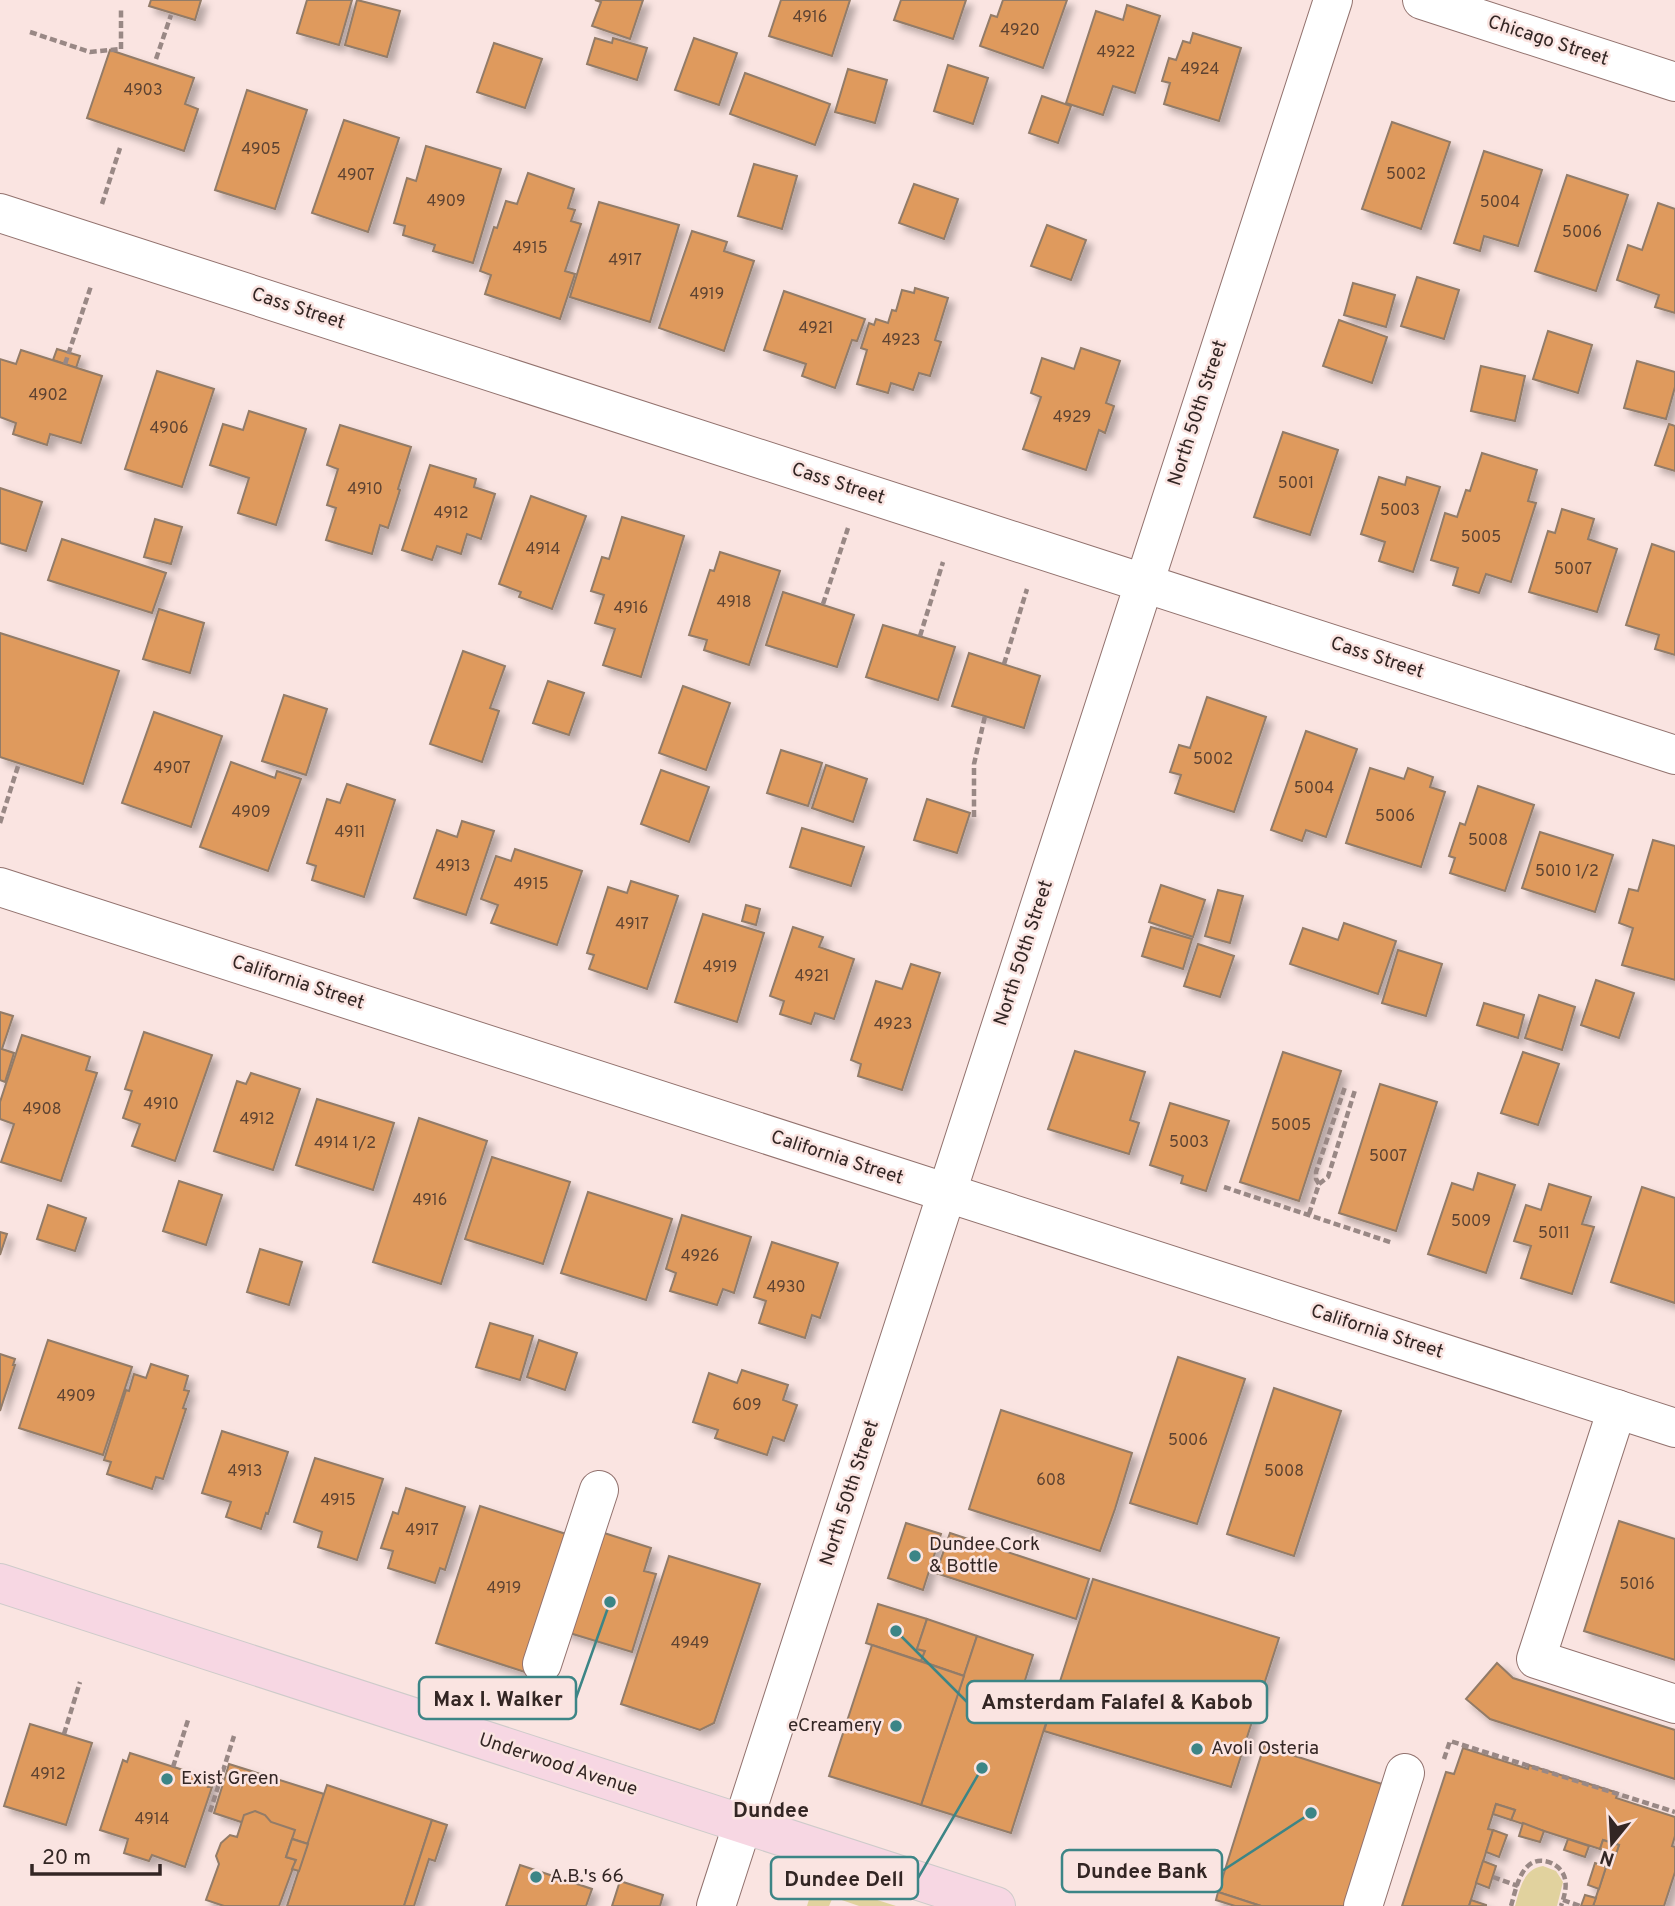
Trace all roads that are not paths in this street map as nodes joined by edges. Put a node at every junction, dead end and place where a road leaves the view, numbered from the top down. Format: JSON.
{"nodes":[{"id":1,"x":1333,"y":0,"type":"edge"},
{"id":2,"x":1422,"y":0,"type":"edge"},
{"id":3,"x":1675,"y":82,"type":"edge"},
{"id":4,"x":0,"y":213,"type":"edge"},
{"id":5,"x":1143,"y":582,"type":"junction"},
{"id":6,"x":1675,"y":755,"type":"edge"},
{"id":7,"x":0,"y":887,"type":"edge"},
{"id":8,"x":947,"y":1193,"type":"junction"},
{"id":9,"x":1618,"y":1409,"type":"junction"},
{"id":10,"x":1675,"y":1428,"type":"edge"},
{"id":11,"x":599,"y":1490,"type":"dead end"},
{"id":12,"x":0,"y":1583,"type":"edge"},
{"id":13,"x":542,"y":1664,"type":"dead end"},
{"id":14,"x":1675,"y":1704,"type":"edge"},
{"id":15,"x":1405,"y":1773,"type":"dead end"},
{"id":16,"x":743,"y":1823,"type":"junction"},
{"id":17,"x":716,"y":1906,"type":"edge"},
{"id":18,"x":996,"y":1906,"type":"edge"},
{"id":19,"x":1363,"y":1906,"type":"edge"}],
"edges":[{"from":1,"to":5,"type":"street","name":"North 50th Street"},
{"from":2,"to":3,"type":"street","name":"Chicago Street"},
{"from":4,"to":5,"type":"street","name":"Cass Street"},
{"from":5,"to":6,"type":"street","name":"Cass Street"},
{"from":5,"to":8,"type":"street","name":"North 50th Street"},
{"from":7,"to":8,"type":"street","name":"California Street"},
{"from":8,"to":9,"type":"street","name":"California Street"},
{"from":8,"to":16,"type":"street","name":"North 50th Street"},
{"from":9,"to":10,"type":"street","name":"California Street"},
{"from":9,"to":14,"type":"street"},
{"from":11,"to":13,"type":"street"},
{"from":12,"to":16,"type":"main road","name":"Underwood Avenue"},
{"from":15,"to":19,"type":"street"},
{"from":16,"to":17,"type":"street","name":"North 50th Street"},
{"from":16,"to":18,"type":"main road","name":"Underwood Avenue"}]}
